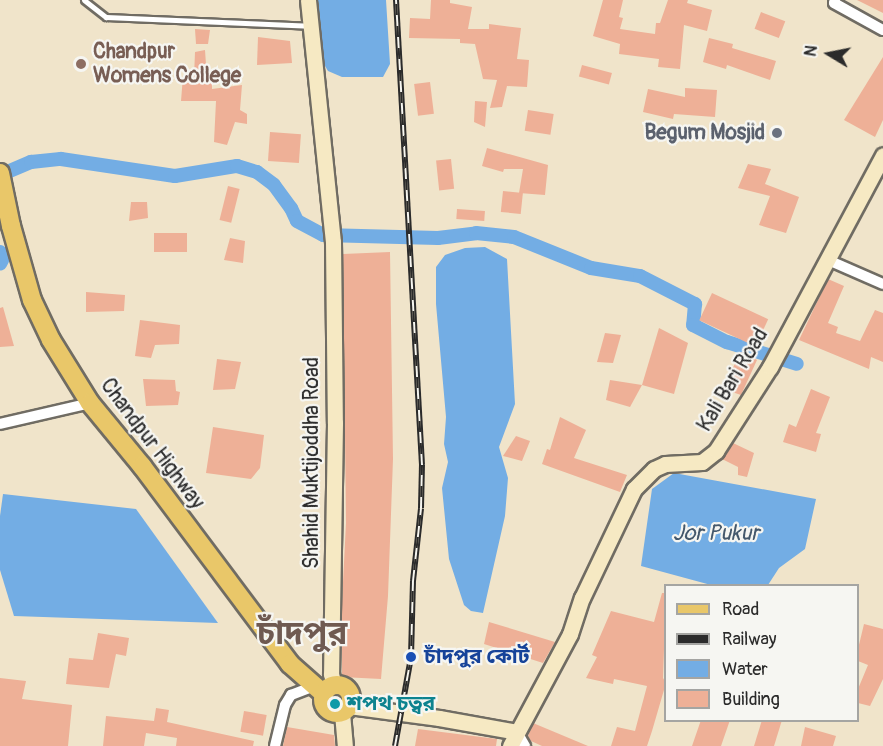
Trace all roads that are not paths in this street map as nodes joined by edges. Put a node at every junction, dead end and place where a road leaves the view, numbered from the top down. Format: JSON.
{"nodes":[{"id":1,"x":84,"y":0,"type":"edge"},
{"id":2,"x":308,"y":0,"type":"edge"},
{"id":3,"x":834,"y":0,"type":"edge"},
{"id":4,"x":311,"y":26,"type":"junction"},
{"id":5,"x":883,"y":30,"type":"edge"},
{"id":6,"x":883,"y":155,"type":"edge"},
{"id":7,"x":2,"y":181,"type":"edge"},
{"id":8,"x":828,"y":260,"type":"junction"},
{"id":9,"x":883,"y":284,"type":"edge"},
{"id":10,"x":90,"y":402,"type":"junction"},
{"id":11,"x":0,"y":424,"type":"edge"},
{"id":12,"x":322,"y":682,"type":"junction"},
{"id":13,"x":346,"y":710,"type":"junction"},
{"id":14,"x":518,"y":732,"type":"junction"},
{"id":15,"x":275,"y":746,"type":"edge"},
{"id":16,"x":345,"y":746,"type":"edge"},
{"id":17,"x":510,"y":746,"type":"edge"},
{"id":18,"x":525,"y":746,"type":"edge"}],
"edges":[{"from":1,"to":4,"type":"lane"},
{"from":2,"to":4,"type":"main road","name":"Shahid Muktijoddha Road"},
{"from":3,"to":5,"type":"street"},
{"from":4,"to":12,"type":"main road","name":"Shahid Muktijoddha Road"},
{"from":6,"to":8,"type":"main road","name":"Kali Bari Road"},
{"from":7,"to":10,"type":"main road","name":"Chandpur Highway"},
{"from":8,"to":9,"type":"street"},
{"from":8,"to":14,"type":"main road","name":"Kali Bari Road"},
{"from":10,"to":11,"type":"street"},
{"from":10,"to":12,"type":"main road","name":"Chandpur Highway"},
{"from":12,"to":13,"type":"main road","name":"Chandpur Highway"},
{"from":12,"to":15,"type":"street"},
{"from":13,"to":14,"type":"main road"},
{"from":13,"to":16,"type":"main road"},
{"from":14,"to":17,"type":"main road","name":"Kali Bari Road"},
{"from":14,"to":18,"type":"street"}]}
